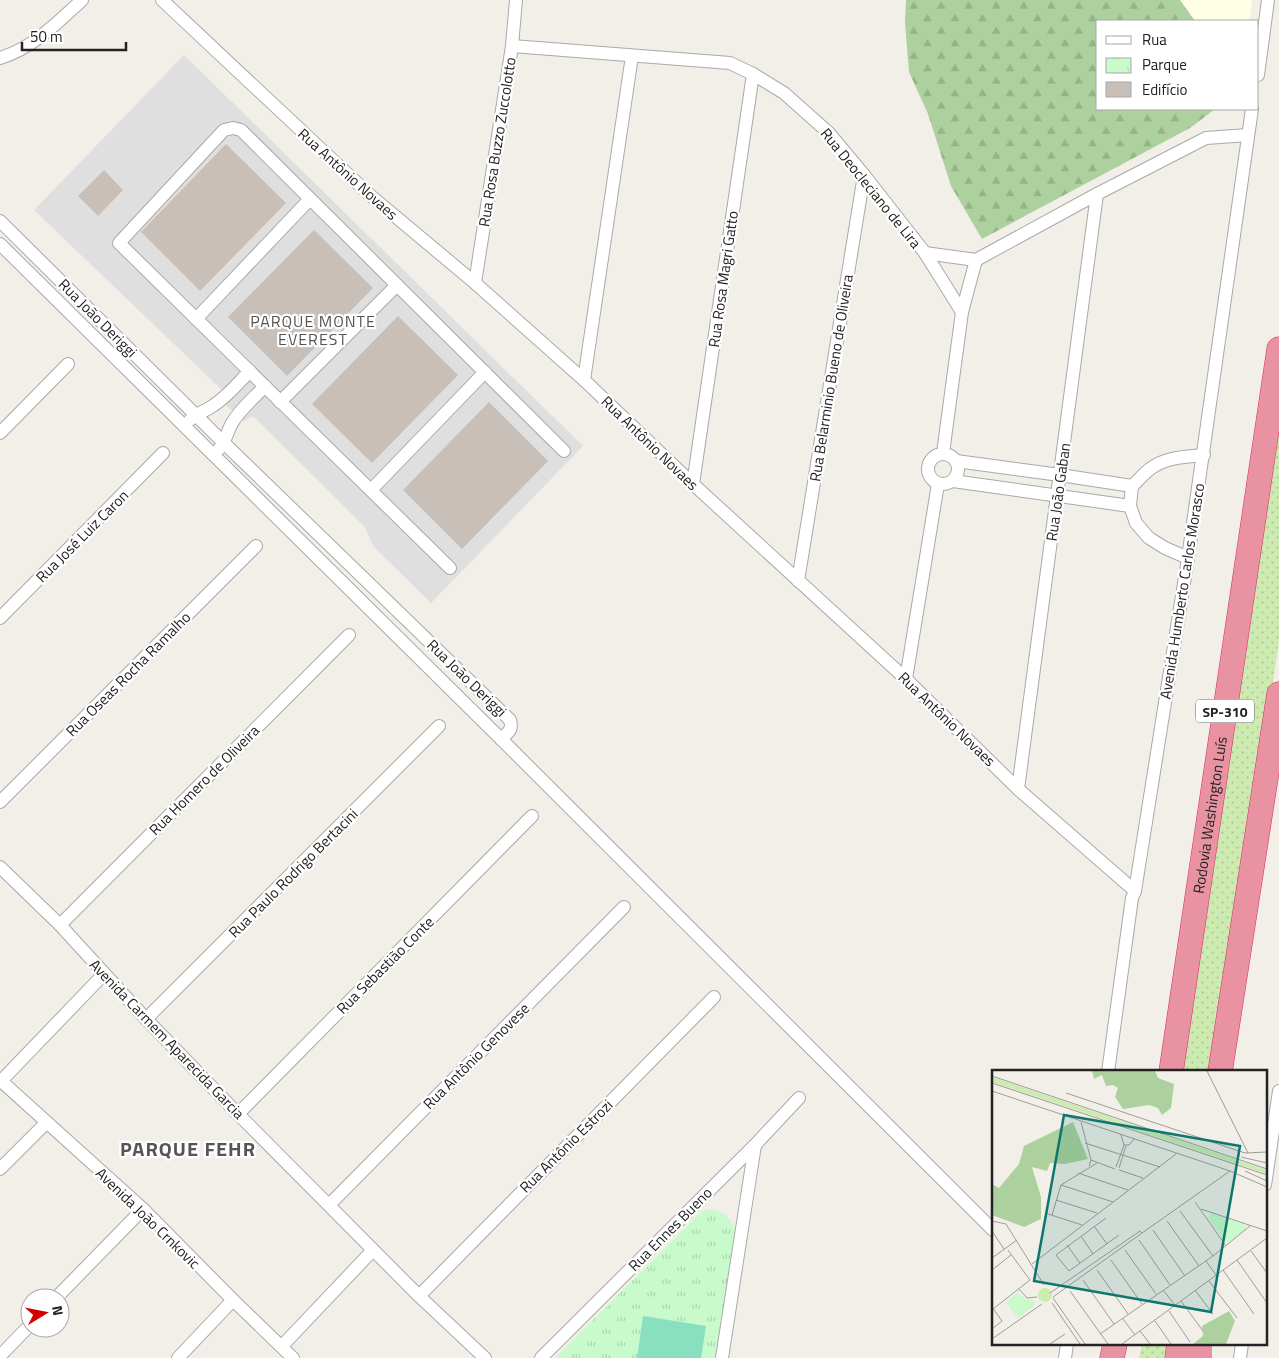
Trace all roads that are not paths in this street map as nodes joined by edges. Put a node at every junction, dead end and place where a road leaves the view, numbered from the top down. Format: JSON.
{"nodes":[{"id":1,"x":82,"y":0,"type":"edge"},
{"id":2,"x":162,"y":0,"type":"edge"},
{"id":3,"x":516,"y":0,"type":"edge"},
{"id":4,"x":1268,"y":0,"type":"edge"},
{"id":5,"x":42,"y":37,"type":"junction"},
{"id":6,"x":512,"y":46,"type":"junction"},
{"id":7,"x":0,"y":52,"type":"edge"},
{"id":8,"x":632,"y":56,"type":"junction"},
{"id":9,"x":0,"y":58,"type":"edge"},
{"id":10,"x":1259,"y":68,"type":"edge"},
{"id":11,"x":753,"y":74,"type":"junction"},
{"id":12,"x":1252,"y":110,"type":"edge"},
{"id":13,"x":1248,"y":135,"type":"junction"},
{"id":14,"x":864,"y":175,"type":"junction"},
{"id":15,"x":1097,"y":194,"type":"junction"},
{"id":16,"x":310,"y":199,"type":"junction"},
{"id":17,"x":0,"y":221,"type":"edge"},
{"id":18,"x":0,"y":244,"type":"edge"},
{"id":19,"x":924,"y":253,"type":"junction"},
{"id":20,"x":976,"y":260,"type":"junction"},
{"id":21,"x":475,"y":284,"type":"junction"},
{"id":22,"x":397,"y":285,"type":"junction"},
{"id":23,"x":962,"y":312,"type":"junction"},
{"id":24,"x":196,"y":318,"type":"junction"},
{"id":25,"x":1279,"y":350,"type":"edge"},
{"id":26,"x":68,"y":364,"type":"dead end"},
{"id":27,"x":250,"y":371,"type":"junction"},
{"id":28,"x":485,"y":372,"type":"junction"},
{"id":29,"x":584,"y":380,"type":"junction"},
{"id":30,"x":265,"y":386,"type":"junction"},
{"id":31,"x":280,"y":402,"type":"junction"},
{"id":32,"x":196,"y":415,"type":"junction"},
{"id":33,"x":184,"y":425,"type":"junction"},
{"id":34,"x":0,"y":433,"type":"edge"},
{"id":35,"x":224,"y":443,"type":"junction"},
{"id":36,"x":564,"y":450,"type":"dead end"},
{"id":37,"x":163,"y":453,"type":"dead end"},
{"id":38,"x":942,"y":453,"type":"junction"},
{"id":39,"x":214,"y":454,"type":"junction"},
{"id":40,"x":1204,"y":455,"type":"junction"},
{"id":41,"x":956,"y":461,"type":"junction"},
{"id":42,"x":1060,"y":474,"type":"junction"},
{"id":43,"x":953,"y":481,"type":"junction"},
{"id":44,"x":693,"y":484,"type":"junction"},
{"id":45,"x":938,"y":484,"type":"junction"},
{"id":46,"x":1132,"y":486,"type":"junction"},
{"id":47,"x":371,"y":490,"type":"junction"},
{"id":48,"x":1058,"y":495,"type":"junction"},
{"id":49,"x":1130,"y":506,"type":"junction"},
{"id":50,"x":256,"y":546,"type":"dead end"},
{"id":51,"x":1188,"y":558,"type":"junction"},
{"id":52,"x":450,"y":568,"type":"dead end"},
{"id":53,"x":798,"y":581,"type":"junction"},
{"id":54,"x":0,"y":618,"type":"edge"},
{"id":55,"x":349,"y":635,"type":"dead end"},
{"id":56,"x":906,"y":679,"type":"junction"},
{"id":57,"x":1279,"y":694,"type":"edge"},
{"id":58,"x":439,"y":726,"type":"dead end"},
{"id":59,"x":501,"y":739,"type":"junction"},
{"id":60,"x":1018,"y":789,"type":"junction"},
{"id":61,"x":0,"y":802,"type":"edge"},
{"id":62,"x":532,"y":816,"type":"dead end"},
{"id":63,"x":0,"y":867,"type":"edge"},
{"id":64,"x":1135,"y":891,"type":"junction"},
{"id":65,"x":624,"y":907,"type":"dead end"},
{"id":66,"x":60,"y":925,"type":"junction"},
{"id":67,"x":104,"y":974,"type":"junction"},
{"id":68,"x":714,"y":997,"type":"dead end"},
{"id":69,"x":146,"y":1019,"type":"junction"},
{"id":70,"x":1108,"y":1070,"type":"edge"},
{"id":71,"x":1171,"y":1070,"type":"edge"},
{"id":72,"x":1220,"y":1070,"type":"edge"},
{"id":73,"x":1,"y":1080,"type":"edge"},
{"id":74,"x":1279,"y":1091,"type":"edge"},
{"id":75,"x":799,"y":1098,"type":"dead end"},
{"id":76,"x":238,"y":1114,"type":"junction"},
{"id":77,"x":46,"y":1123,"type":"junction"},
{"id":78,"x":754,"y":1145,"type":"junction"},
{"id":79,"x":0,"y":1170,"type":"edge"},
{"id":80,"x":1266,"y":1178,"type":"edge"},
{"id":81,"x":328,"y":1204,"type":"junction"},
{"id":82,"x":143,"y":1209,"type":"junction"},
{"id":83,"x":992,"y":1229,"type":"edge"},
{"id":84,"x":373,"y":1250,"type":"junction"},
{"id":85,"x":66,"y":1288,"type":"edge"},
{"id":86,"x":419,"y":1296,"type":"junction"},
{"id":87,"x":233,"y":1300,"type":"junction"},
{"id":88,"x":20,"y":1335,"type":"edge"},
{"id":89,"x":282,"y":1346,"type":"junction"},
{"id":90,"x":0,"y":1356,"type":"edge"},
{"id":91,"x":178,"y":1358,"type":"edge"},
{"id":92,"x":293,"y":1358,"type":"edge"},
{"id":93,"x":485,"y":1358,"type":"edge"},
{"id":94,"x":541,"y":1358,"type":"edge"},
{"id":95,"x":722,"y":1358,"type":"edge"}],
"edges":[{"from":1,"to":5,"type":"street"},
{"from":2,"to":21,"type":"street","name":"Rua Antônio Novaes"},
{"from":3,"to":6,"type":"street","name":"Rua Rosa Buzzo Zuccolotto"},
{"from":4,"to":10,"type":"street"},
{"from":5,"to":7,"type":"street"},
{"from":5,"to":9,"type":"street"},
{"from":6,"to":8,"type":"street","name":"Rua Deocleciano de Lira"},
{"from":6,"to":21,"type":"street","name":"Rua Rosa Buzzo Zuccolotto"},
{"from":8,"to":11,"type":"street","name":"Rua Deocleciano de Lira"},
{"from":8,"to":29,"type":"street"},
{"from":11,"to":14,"type":"street","name":"Rua Deocleciano de Lira"},
{"from":11,"to":44,"type":"street","name":"Rua Rosa Magri Gatto"},
{"from":12,"to":13,"type":"street","name":"Avenida Humberto Carlos Morasco"},
{"from":13,"to":15,"type":"street"},
{"from":13,"to":40,"type":"street","name":"Avenida Humberto Carlos Morasco"},
{"from":14,"to":19,"type":"street","name":"Rua Deocleciano de Lira"},
{"from":14,"to":53,"type":"street","name":"Rua Belarminio Bueno de Oliveira"},
{"from":15,"to":20,"type":"street"},
{"from":15,"to":42,"type":"street","name":"Rua João Gaban"},
{"from":16,"to":22,"type":"street"},
{"from":16,"to":24,"type":"street"},
{"from":16,"to":24,"type":"street"},
{"from":17,"to":32,"type":"street","name":"Rua João Deriggi"},
{"from":18,"to":33,"type":"street","name":"Rua João Deriggi"},
{"from":19,"to":20,"type":"street","name":"Rua Deocleciano de Lira"},
{"from":19,"to":23,"type":"street"},
{"from":20,"to":23,"type":"street"},
{"from":21,"to":29,"type":"street","name":"Rua Antônio Novaes"},
{"from":22,"to":28,"type":"street"},
{"from":22,"to":31,"type":"street"},
{"from":23,"to":38,"type":"street"},
{"from":24,"to":27,"type":"street"},
{"from":25,"to":71,"type":"highway","name":"Rodovia Washington Luís","number":"SP-310"},
{"from":26,"to":34,"type":"street"},
{"from":27,"to":30,"type":"street"},
{"from":27,"to":32,"type":"street"},
{"from":28,"to":36,"type":"street"},
{"from":28,"to":47,"type":"street"},
{"from":29,"to":44,"type":"street","name":"Rua Antônio Novaes"},
{"from":30,"to":31,"type":"street"},
{"from":30,"to":35,"type":"street"},
{"from":31,"to":47,"type":"street"},
{"from":32,"to":33,"type":"street"},
{"from":32,"to":35,"type":"street","name":"Rua João Deriggi"},
{"from":33,"to":39,"type":"street","name":"Rua João Deriggi"},
{"from":35,"to":39,"type":"street"},
{"from":35,"to":59,"type":"street","name":"Rua João Deriggi"},
{"from":37,"to":54,"type":"street","name":"Rua José Luiz Caron"},
{"from":38,"to":41,"type":"street"},
{"from":38,"to":45,"type":"street"},
{"from":39,"to":59,"type":"street","name":"Rua João Deriggi"},
{"from":40,"to":46,"type":"street"},
{"from":40,"to":51,"type":"street","name":"Avenida Humberto Carlos Morasco"},
{"from":41,"to":42,"type":"street"},
{"from":41,"to":43,"type":"street"},
{"from":42,"to":46,"type":"street"},
{"from":42,"to":48,"type":"street","name":"Rua João Gaban"},
{"from":43,"to":45,"type":"street"},
{"from":43,"to":48,"type":"street"},
{"from":44,"to":53,"type":"street","name":"Rua Antônio Novaes"},
{"from":45,"to":56,"type":"street"},
{"from":46,"to":49,"type":"street"},
{"from":47,"to":52,"type":"street"},
{"from":48,"to":49,"type":"street"},
{"from":48,"to":60,"type":"street","name":"Rua João Gaban"},
{"from":49,"to":51,"type":"street"},
{"from":50,"to":61,"type":"street","name":"Rua Oseas Rocha Ramalho"},
{"from":51,"to":64,"type":"street","name":"Avenida Humberto Carlos Morasco"},
{"from":53,"to":56,"type":"street","name":"Rua Antônio Novaes"},
{"from":55,"to":66,"type":"street","name":"Rua Homero de Oliveira"},
{"from":56,"to":60,"type":"street","name":"Rua Antônio Novaes"},
{"from":57,"to":72,"type":"highway","number":"SP-310"},
{"from":58,"to":69,"type":"street","name":"Rua Paulo Rodrigo Bertacini"},
{"from":59,"to":83,"type":"street"},
{"from":60,"to":64,"type":"street","name":"Rua Antônio Novaes"},
{"from":62,"to":76,"type":"street","name":"Rua Sebastião Conte"},
{"from":63,"to":66,"type":"street","name":"Avenida Carmem Aparecida Garcia"},
{"from":64,"to":70,"type":"street","name":"Avenida Humberto Carlos Morasco"},
{"from":65,"to":81,"type":"street","name":"Rua Antônio Genovese"},
{"from":66,"to":67,"type":"street","name":"Avenida Carmem Aparecida Garcia"},
{"from":67,"to":69,"type":"street","name":"Avenida Carmem Aparecida Garcia"},
{"from":67,"to":73,"type":"street"},
{"from":68,"to":86,"type":"street","name":"Rua Antônio Estrozi"},
{"from":69,"to":76,"type":"street","name":"Avenida Carmem Aparecida Garcia"},
{"from":73,"to":77,"type":"street","name":"Avenida João Crnkovic"},
{"from":74,"to":80,"type":"street"},
{"from":75,"to":78,"type":"street","name":"Rua Ennes Bueno"},
{"from":76,"to":81,"type":"street","name":"Avenida Carmem Aparecida Garcia"},
{"from":77,"to":79,"type":"street"},
{"from":77,"to":82,"type":"street","name":"Avenida João Crnkovic"},
{"from":78,"to":94,"type":"street","name":"Rua Ennes Bueno"},
{"from":78,"to":95,"type":"street"},
{"from":81,"to":84,"type":"street","name":"Avenida Carmem Aparecida Garcia"},
{"from":82,"to":85,"type":"street"},
{"from":82,"to":87,"type":"street","name":"Avenida João Crnkovic"},
{"from":84,"to":86,"type":"street","name":"Avenida Carmem Aparecida Garcia"},
{"from":84,"to":89,"type":"street"},
{"from":86,"to":93,"type":"street","name":"Avenida Carmem Aparecida Garcia"},
{"from":87,"to":89,"type":"street","name":"Avenida João Crnkovic"},
{"from":87,"to":91,"type":"street"},
{"from":88,"to":90,"type":"street"},
{"from":89,"to":92,"type":"street","name":"Avenida João Crnkovic"}]}
